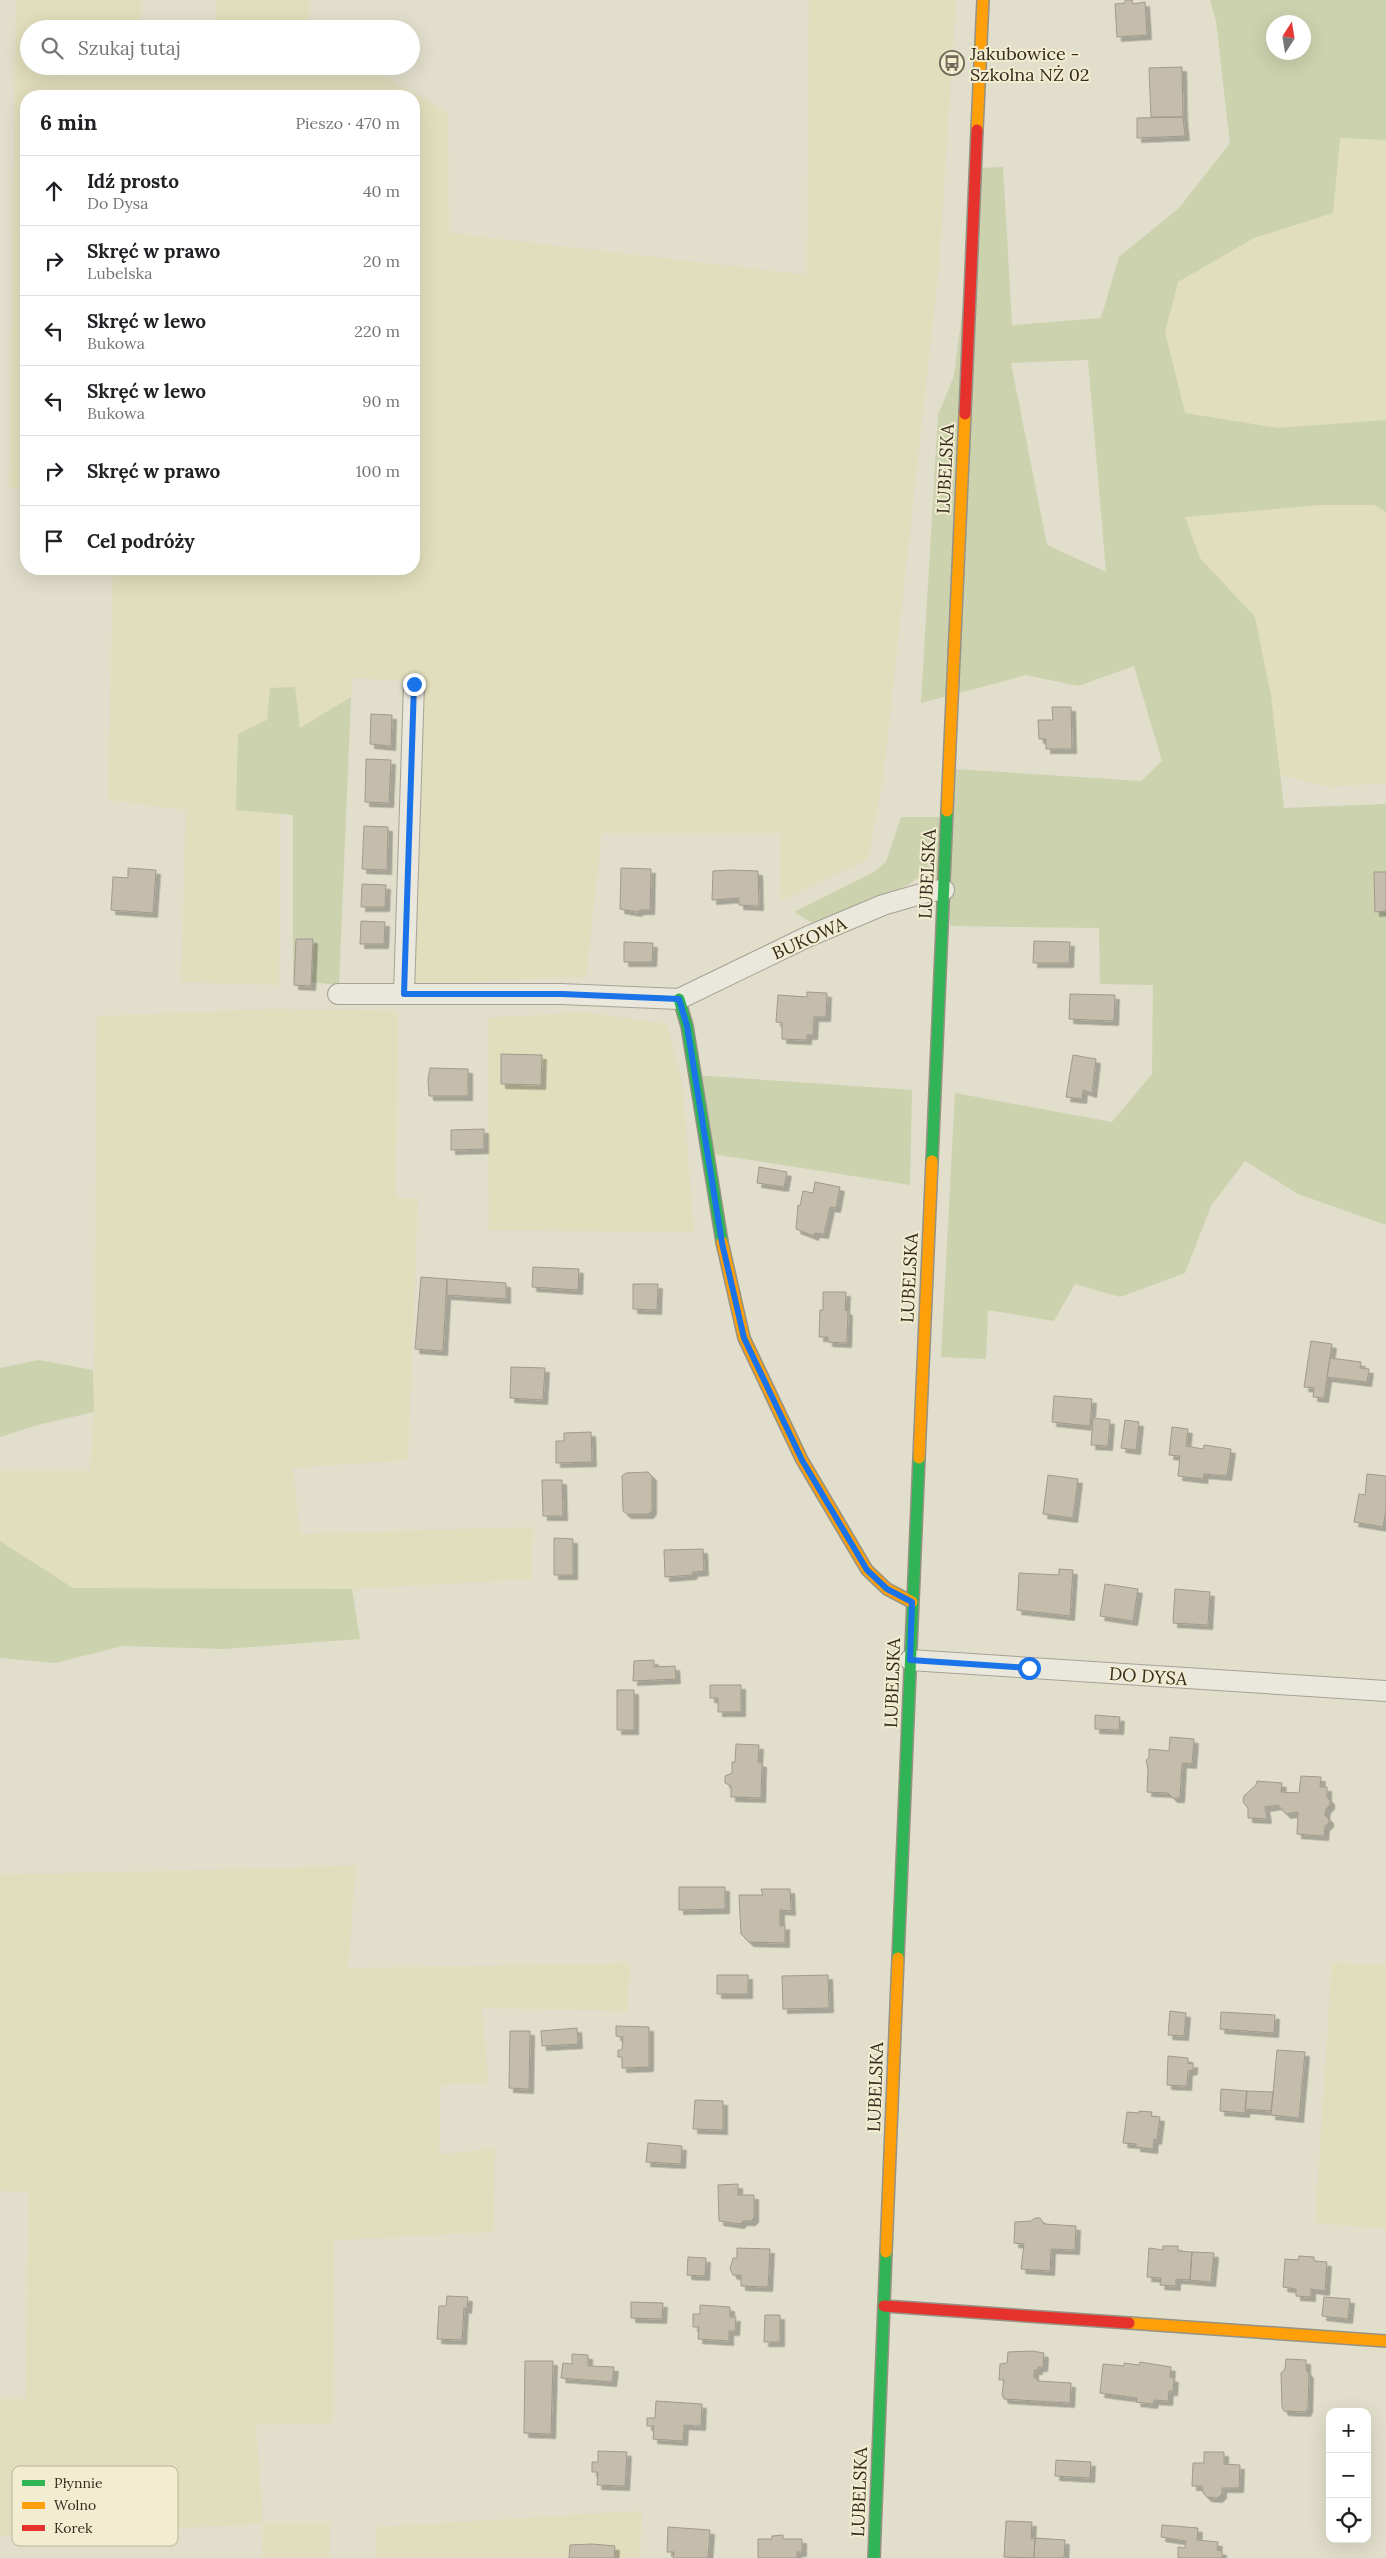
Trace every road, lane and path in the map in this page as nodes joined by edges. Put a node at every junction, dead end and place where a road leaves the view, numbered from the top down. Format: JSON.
{"nodes":[{"id":1,"x":983,"y":0,"type":"edge"},
{"id":2,"x":414,"y":684,"type":"dead end"},
{"id":3,"x":944,"y":890,"type":"junction"},
{"id":4,"x":338,"y":994,"type":"dead end"},
{"id":5,"x":404,"y":994,"type":"junction"},
{"id":6,"x":679,"y":999,"type":"junction"},
{"id":7,"x":912,"y":1602,"type":"junction"},
{"id":8,"x":910,"y":1660,"type":"junction"},
{"id":9,"x":1386,"y":1691,"type":"edge"},
{"id":10,"x":884,"y":2306,"type":"junction"},
{"id":11,"x":1386,"y":2341,"type":"edge"},
{"id":12,"x":874,"y":2558,"type":"edge"}],
"edges":[{"from":1,"to":3,"type":"street","name":"LUBELSKA"},
{"from":2,"to":5,"type":"street"},
{"from":3,"to":6,"type":"street","name":"BUKOWA"},
{"from":3,"to":7,"type":"street","name":"LUBELSKA"},
{"from":4,"to":5,"type":"street","name":"BUKOWA"},
{"from":5,"to":6,"type":"street","name":"BUKOWA"},
{"from":6,"to":7,"type":"street"},
{"from":7,"to":8,"type":"street","name":"LUBELSKA"},
{"from":8,"to":9,"type":"street","name":"DO DYSA"},
{"from":8,"to":10,"type":"street","name":"LUBELSKA"},
{"from":10,"to":11,"type":"street"},
{"from":10,"to":12,"type":"street","name":"LUBELSKA"}]}
